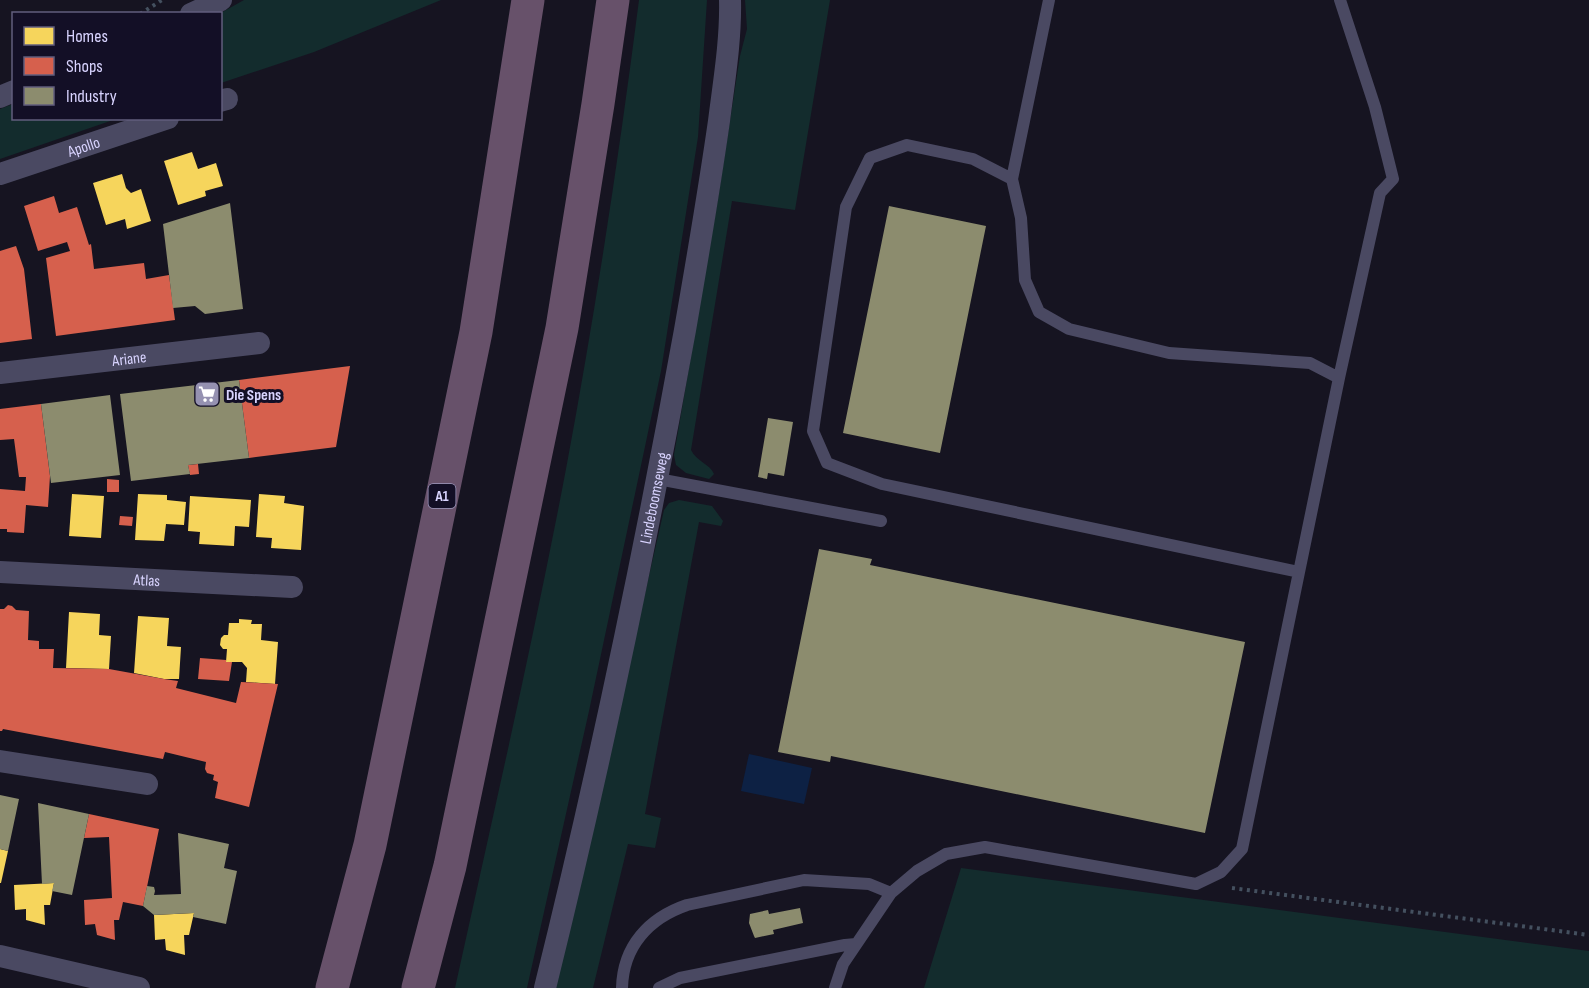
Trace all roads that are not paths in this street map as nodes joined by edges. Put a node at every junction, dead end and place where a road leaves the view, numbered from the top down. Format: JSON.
{"nodes":[{"id":1,"x":221,"y":0,"type":"edge"},
{"id":2,"x":528,"y":0,"type":"edge"},
{"id":3,"x":613,"y":0,"type":"edge"},
{"id":4,"x":730,"y":0,"type":"edge"},
{"id":5,"x":1049,"y":0,"type":"edge"},
{"id":6,"x":1340,"y":0,"type":"edge"},
{"id":7,"x":195,"y":12,"type":"edge"},
{"id":8,"x":162,"y":120,"type":"edge"},
{"id":9,"x":0,"y":174,"type":"edge"},
{"id":10,"x":1012,"y":179,"type":"junction"},
{"id":11,"x":259,"y":342,"type":"dead end"},
{"id":12,"x":0,"y":373,"type":"edge"},
{"id":13,"x":1339,"y":378,"type":"junction"},
{"id":14,"x":658,"y":478,"type":"junction"},
{"id":15,"x":881,"y":520,"type":"dead end"},
{"id":16,"x":0,"y":572,"type":"edge"},
{"id":17,"x":1299,"y":572,"type":"junction"},
{"id":18,"x":292,"y":587,"type":"dead end"},
{"id":19,"x":0,"y":761,"type":"edge"},
{"id":20,"x":147,"y":784,"type":"dead end"},
{"id":21,"x":891,"y":893,"type":"junction"},
{"id":22,"x":856,"y":944,"type":"junction"},
{"id":23,"x":0,"y":956,"type":"edge"},
{"id":24,"x":139,"y":988,"type":"edge"},
{"id":25,"x":332,"y":988,"type":"edge"},
{"id":26,"x":418,"y":988,"type":"edge"},
{"id":27,"x":545,"y":988,"type":"edge"},
{"id":28,"x":622,"y":988,"type":"edge"},
{"id":29,"x":659,"y":988,"type":"edge"},
{"id":30,"x":835,"y":988,"type":"edge"}],
"edges":[{"from":1,"to":7,"type":"street"},
{"from":2,"to":25,"type":"highway","number":"A1"},
{"from":3,"to":26,"type":"highway"},
{"from":4,"to":14,"type":"street","name":"Lindeboomseweg"},
{"from":5,"to":10,"type":"lane"},
{"from":6,"to":13,"type":"lane"},
{"from":8,"to":9,"type":"street","name":"Apollo"},
{"from":10,"to":13,"type":"lane"},
{"from":10,"to":17,"type":"lane"},
{"from":11,"to":12,"type":"street","name":"Ariane"},
{"from":13,"to":17,"type":"lane"},
{"from":14,"to":15,"type":"lane"},
{"from":14,"to":27,"type":"street","name":"Lindeboomseweg"},
{"from":16,"to":18,"type":"street","name":"Atlas"},
{"from":17,"to":21,"type":"lane"},
{"from":19,"to":20,"type":"street"},
{"from":21,"to":22,"type":"lane"},
{"from":21,"to":28,"type":"lane"},
{"from":22,"to":29,"type":"lane"},
{"from":22,"to":30,"type":"lane"},
{"from":23,"to":24,"type":"street"}]}
